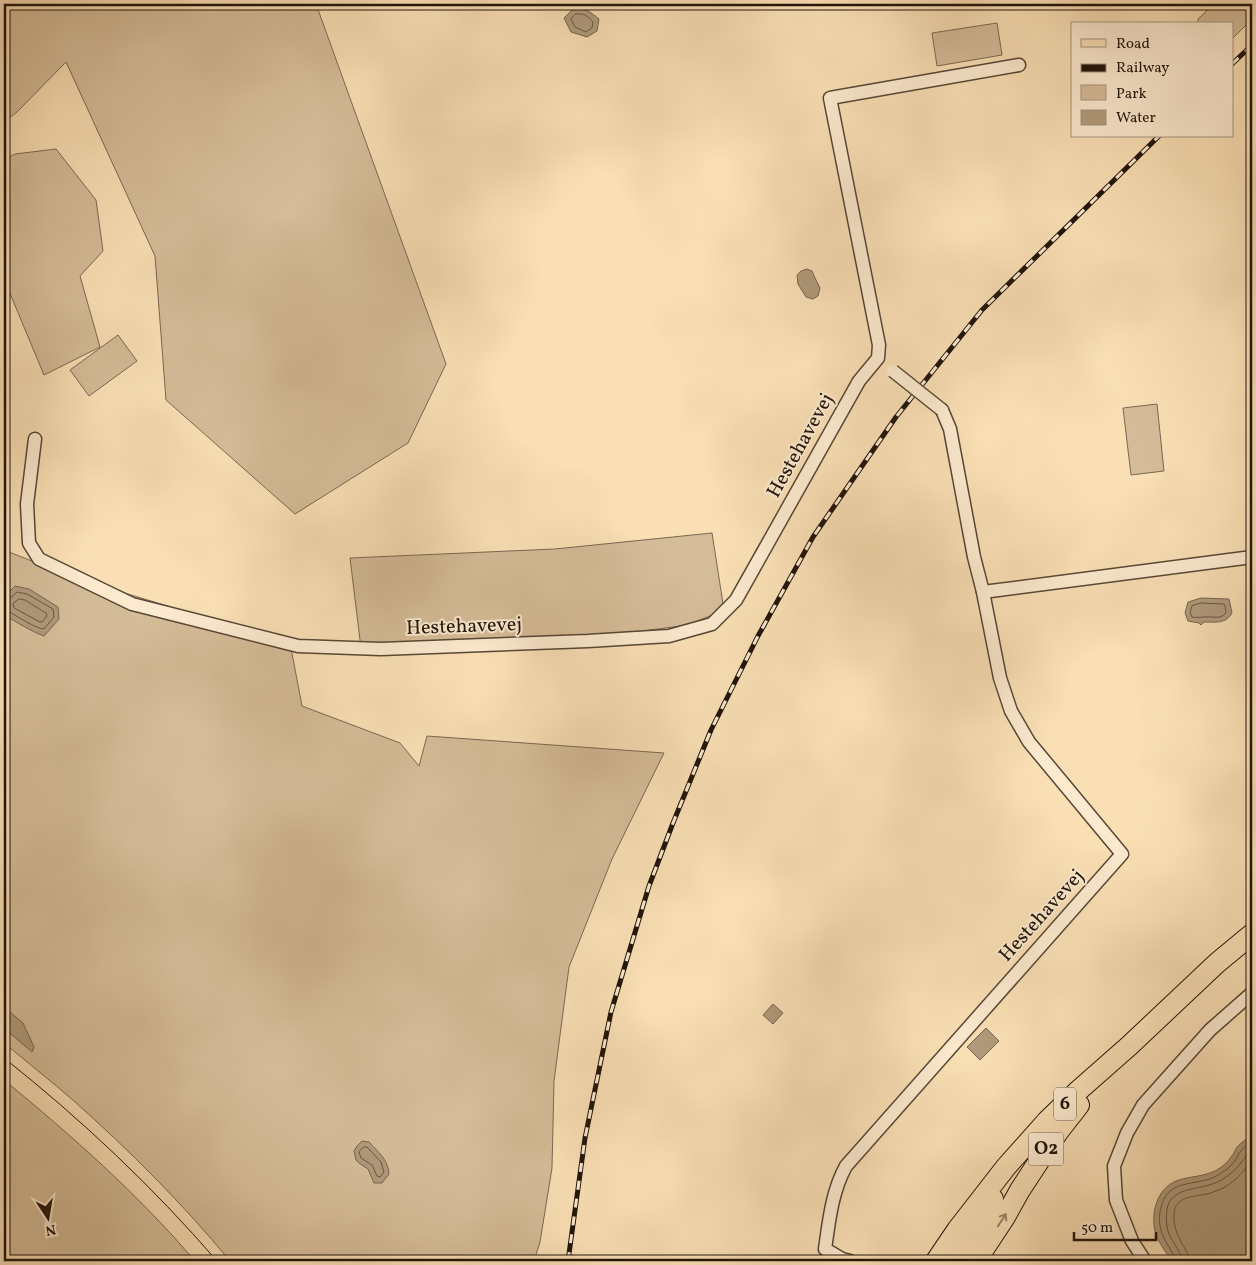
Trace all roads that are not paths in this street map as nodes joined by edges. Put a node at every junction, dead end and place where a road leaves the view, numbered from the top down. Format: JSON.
{"nodes":[{"id":1,"x":1019,"y":65,"type":"dead end"},
{"id":2,"x":878,"y":358,"type":"junction"},
{"id":3,"x":36,"y":439,"type":"dead end"},
{"id":4,"x":1252,"y":557,"type":"edge"},
{"id":5,"x":983,"y":592,"type":"junction"},
{"id":6,"x":1252,"y":934,"type":"edge"},
{"id":7,"x":1252,"y":993,"type":"edge"},
{"id":8,"x":1129,"y":1046,"type":"junction"},
{"id":9,"x":1006,"y":1167,"type":"junction"},
{"id":10,"x":845,"y":1261,"type":"edge"},
{"id":11,"x":936,"y":1261,"type":"edge"},
{"id":12,"x":956,"y":1261,"type":"edge"},
{"id":13,"x":976,"y":1261,"type":"edge"},
{"id":14,"x":1145,"y":1261,"type":"edge"}],
"edges":[{"from":1,"to":2,"type":"street"},
{"from":2,"to":3,"type":"street","name":"Hestehavevej"},
{"from":2,"to":5,"type":"street","name":"Hestehavevej","bridge":true},
{"from":4,"to":5,"type":"street"},
{"from":5,"to":10,"type":"street","name":"Hestehavevej"},
{"from":6,"to":8,"type":"main road","number":"6"},
{"from":7,"to":14,"type":"street"},
{"from":8,"to":9,"type":"main road","number":"6"},
{"from":13,"to":8,"type":"main road","number":"O2","one_way":true},
{"from":9,"to":11,"type":"main road","number":"6"},
{"from":9,"to":12,"type":"main road"}]}
